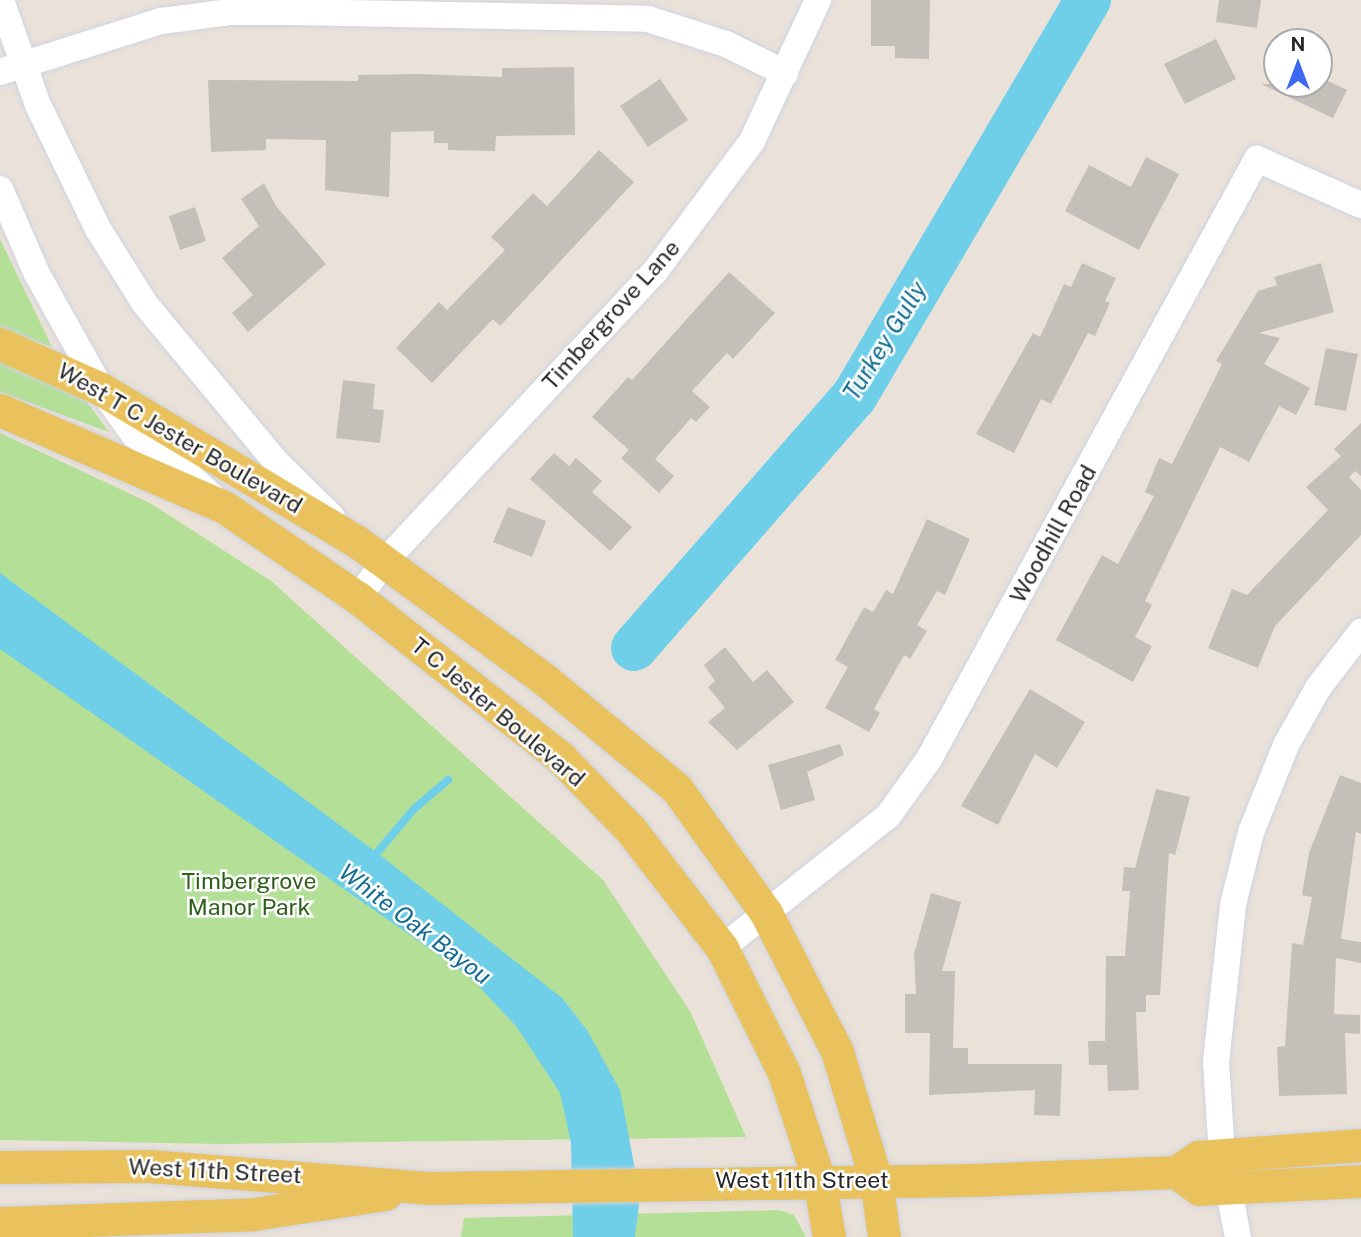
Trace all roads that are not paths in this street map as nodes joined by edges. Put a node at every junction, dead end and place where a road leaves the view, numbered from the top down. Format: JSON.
{"nodes":[{"id":1,"x":1,"y":0,"type":"edge"},
{"id":2,"x":818,"y":0,"type":"edge"},
{"id":3,"x":12,"y":68,"type":"edge"},
{"id":4,"x":785,"y":73,"type":"junction"},
{"id":5,"x":0,"y":189,"type":"edge"},
{"id":6,"x":1361,"y":205,"type":"edge"},
{"id":7,"x":0,"y":344,"type":"edge"},
{"id":8,"x":101,"y":389,"type":"junction"},
{"id":9,"x":0,"y":410,"type":"edge"},
{"id":10,"x":224,"y":507,"type":"junction"},
{"id":11,"x":356,"y":541,"type":"junction"},
{"id":12,"x":385,"y":561,"type":"junction"},
{"id":13,"x":358,"y":598,"type":"junction"},
{"id":14,"x":1361,"y":632,"type":"edge"},
{"id":15,"x":766,"y":913,"type":"junction"},
{"id":16,"x":722,"y":948,"type":"junction"},
{"id":17,"x":1361,"y":1144,"type":"edge"},
{"id":18,"x":1222,"y":1155,"type":"junction"},
{"id":19,"x":0,"y":1167,"type":"edge"},
{"id":20,"x":1176,"y":1172,"type":"junction"},
{"id":21,"x":819,"y":1180,"type":"junction"},
{"id":22,"x":876,"y":1180,"type":"junction"},
{"id":23,"x":1361,"y":1181,"type":"edge"},
{"id":24,"x":429,"y":1188,"type":"junction"},
{"id":25,"x":1231,"y":1188,"type":"junction"},
{"id":26,"x":0,"y":1223,"type":"edge"},
{"id":27,"x":828,"y":1237,"type":"edge"},
{"id":28,"x":884,"y":1237,"type":"edge"},
{"id":29,"x":1238,"y":1237,"type":"edge"}],
"edges":[{"from":1,"to":3,"type":"street"},
{"from":2,"to":4,"type":"street","name":"Timbergrove Lane"},
{"from":3,"to":4,"type":"street"},
{"from":3,"to":11,"type":"street"},
{"from":4,"to":12,"type":"street","name":"Timbergrove Lane"},
{"from":5,"to":8,"type":"street"},
{"from":6,"to":15,"type":"street","name":"Woodhill Road"},
{"from":7,"to":8,"type":"main road","name":"West T C Jester Boulevard"},
{"from":8,"to":10,"type":"street"},
{"from":8,"to":11,"type":"main road","name":"West T C Jester Boulevard"},
{"from":9,"to":10,"type":"main road","name":"West T C Jester Boulevard"},
{"from":10,"to":13,"type":"main road","name":"T C Jester Boulevard"},
{"from":11,"to":12,"type":"main road","name":"T C Jester Boulevard"},
{"from":12,"to":13,"type":"street","name":"Timbergrove Lane"},
{"from":12,"to":15,"type":"main road","name":"T C Jester Boulevard"},
{"from":13,"to":16,"type":"main road","name":"T C Jester Boulevard"},
{"from":14,"to":18,"type":"street"},
{"from":15,"to":16,"type":"street","name":"Woodhill Road"},
{"from":15,"to":22,"type":"main road","name":"T C Jester Boulevard"},
{"from":16,"to":21,"type":"main road","name":"T C Jester Boulevard"},
{"from":17,"to":18,"type":"main road","name":"West 11th Street"},
{"from":18,"to":20,"type":"main road","name":"West 11th Street"},
{"from":18,"to":25,"type":"street"},
{"from":19,"to":24,"type":"main road","name":"West 11th Street"},
{"from":20,"to":22,"type":"main road","name":"West 11th Street"},
{"from":20,"to":25,"type":"main road"},
{"from":21,"to":22,"type":"main road","name":"West 11th Street"},
{"from":21,"to":24,"type":"main road","name":"West 11th Street"},
{"from":21,"to":27,"type":"main road","name":"T C Jester Boulevard"},
{"from":22,"to":28,"type":"main road","name":"T C Jester Boulevard"},
{"from":23,"to":25,"type":"main road"},
{"from":24,"to":26,"type":"main road","name":"West 11th Street"},
{"from":25,"to":29,"type":"street"}]}
